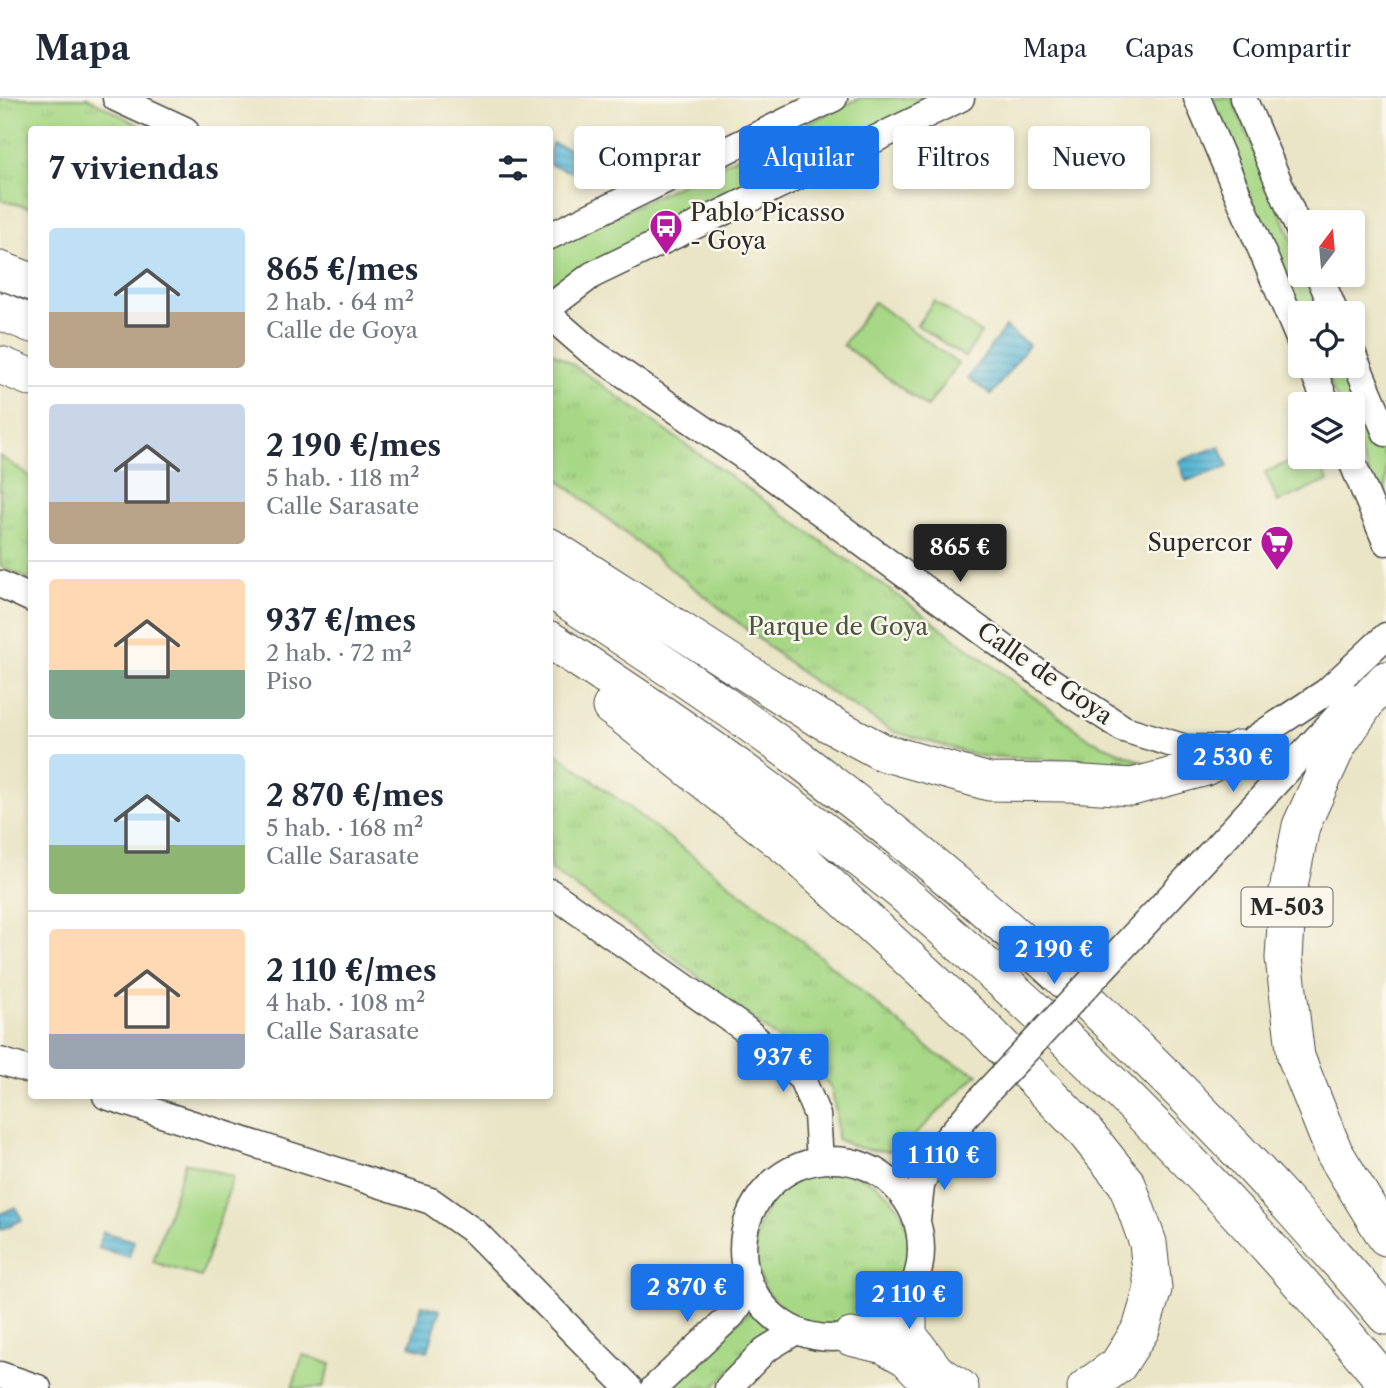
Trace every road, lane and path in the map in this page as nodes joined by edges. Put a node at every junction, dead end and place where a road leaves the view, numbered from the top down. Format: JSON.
{"nodes":[{"id":1,"x":116,"y":98,"type":"edge"},
{"id":2,"x":834,"y":98,"type":"edge"},
{"id":3,"x":961,"y":98,"type":"edge"},
{"id":4,"x":1196,"y":98,"type":"edge"},
{"id":5,"x":1243,"y":98,"type":"edge"},
{"id":6,"x":176,"y":126,"type":"edge"},
{"id":7,"x":1291,"y":210,"type":"edge"},
{"id":8,"x":559,"y":231,"type":"edge"},
{"id":9,"x":0,"y":270,"type":"edge"},
{"id":10,"x":28,"y":280,"type":"edge"},
{"id":11,"x":553,"y":305,"type":"edge"},
{"id":12,"x":0,"y":311,"type":"edge"},
{"id":13,"x":1288,"y":313,"type":"edge"},
{"id":14,"x":553,"y":319,"type":"edge"},
{"id":15,"x":28,"y":322,"type":"edge"},
{"id":16,"x":0,"y":365,"type":"edge"},
{"id":17,"x":28,"y":376,"type":"edge"},
{"id":18,"x":1363,"y":378,"type":"edge"},
{"id":19,"x":1386,"y":433,"type":"edge"},
{"id":20,"x":1356,"y":469,"type":"edge"},
{"id":21,"x":1383,"y":528,"type":"edge"},
{"id":22,"x":553,"y":549,"type":"edge"},
{"id":23,"x":0,"y":584,"type":"edge"},
{"id":24,"x":553,"y":591,"type":"edge"},
{"id":25,"x":28,"y":597,"type":"edge"},
{"id":26,"x":1386,"y":636,"type":"edge"},
{"id":27,"x":553,"y":642,"type":"edge"},
{"id":28,"x":1386,"y":654,"type":"edge"},
{"id":29,"x":553,"y":668,"type":"edge"},
{"id":30,"x":1386,"y":674,"type":"edge"},
{"id":31,"x":1386,"y":680,"type":"edge"},
{"id":32,"x":1345,"y":708,"type":"junction"},
{"id":33,"x":1239,"y":749,"type":"junction"},
{"id":34,"x":553,"y":894,"type":"edge"},
{"id":35,"x":0,"y":1061,"type":"edge"},
{"id":36,"x":28,"y":1071,"type":"edge"},
{"id":37,"x":115,"y":1099,"type":"edge"},
{"id":38,"x":932,"y":1156,"type":"junction"},
{"id":39,"x":820,"y":1160,"type":"junction"},
{"id":40,"x":877,"y":1171,"type":"junction"},
{"id":41,"x":917,"y":1220,"type":"junction"},
{"id":42,"x":1386,"y":1237,"type":"edge"},
{"id":43,"x":751,"y":1288,"type":"junction"},
{"id":44,"x":908,"y":1298,"type":"junction"},
{"id":45,"x":1386,"y":1316,"type":"edge"},
{"id":46,"x":796,"y":1331,"type":"junction"},
{"id":47,"x":851,"y":1337,"type":"junction"},
{"id":48,"x":0,"y":1376,"type":"edge"},
{"id":49,"x":1386,"y":1383,"type":"edge"},
{"id":50,"x":38,"y":1388,"type":"edge"},
{"id":51,"x":629,"y":1388,"type":"edge"},
{"id":52,"x":654,"y":1388,"type":"edge"},
{"id":53,"x":727,"y":1388,"type":"edge"},
{"id":54,"x":939,"y":1388,"type":"edge"},
{"id":55,"x":960,"y":1388,"type":"edge"},
{"id":56,"x":1086,"y":1388,"type":"edge"}],
"edges":[{"from":1,"to":6,"type":"street"},
{"from":2,"to":8,"type":"street"},
{"from":3,"to":11,"type":"street"},
{"from":4,"to":13,"type":"street"},
{"from":5,"to":7,"type":"street"},
{"from":9,"to":10,"type":"highway"},
{"from":12,"to":15,"type":"highway"},
{"from":14,"to":33,"type":"street","name":"Calle de Goya"},
{"from":16,"to":17,"type":"highway"},
{"from":18,"to":19,"type":"street"},
{"from":20,"to":21,"type":"street"},
{"from":22,"to":33,"type":"highway"},
{"from":23,"to":25,"type":"street"},
{"from":24,"to":45,"type":"highway"},
{"from":26,"to":33,"type":"street"},
{"from":27,"to":49,"type":"highway"},
{"from":28,"to":32,"type":"street"},
{"from":29,"to":56,"type":"highway"},
{"from":30,"to":32,"type":"street"},
{"from":31,"to":42,"type":"highway","number":"M-503"},
{"from":32,"to":38,"type":"street","bridge":true},
{"from":34,"to":39,"type":"street"},
{"from":35,"to":36,"type":"street"},
{"from":37,"to":51,"type":"street"},
{"from":38,"to":40,"type":"street"},
{"from":38,"to":41,"type":"street"},
{"from":39,"to":40,"type":"street"},
{"from":39,"to":43,"type":"street"},
{"from":40,"to":41,"type":"street"},
{"from":41,"to":44,"type":"street"},
{"from":43,"to":46,"type":"street"},
{"from":43,"to":52,"type":"street"},
{"from":44,"to":47,"type":"street"},
{"from":44,"to":55,"type":"highway"},
{"from":46,"to":47,"type":"street"},
{"from":46,"to":53,"type":"street"},
{"from":47,"to":54,"type":"highway"},
{"from":48,"to":50,"type":"street"}]}
